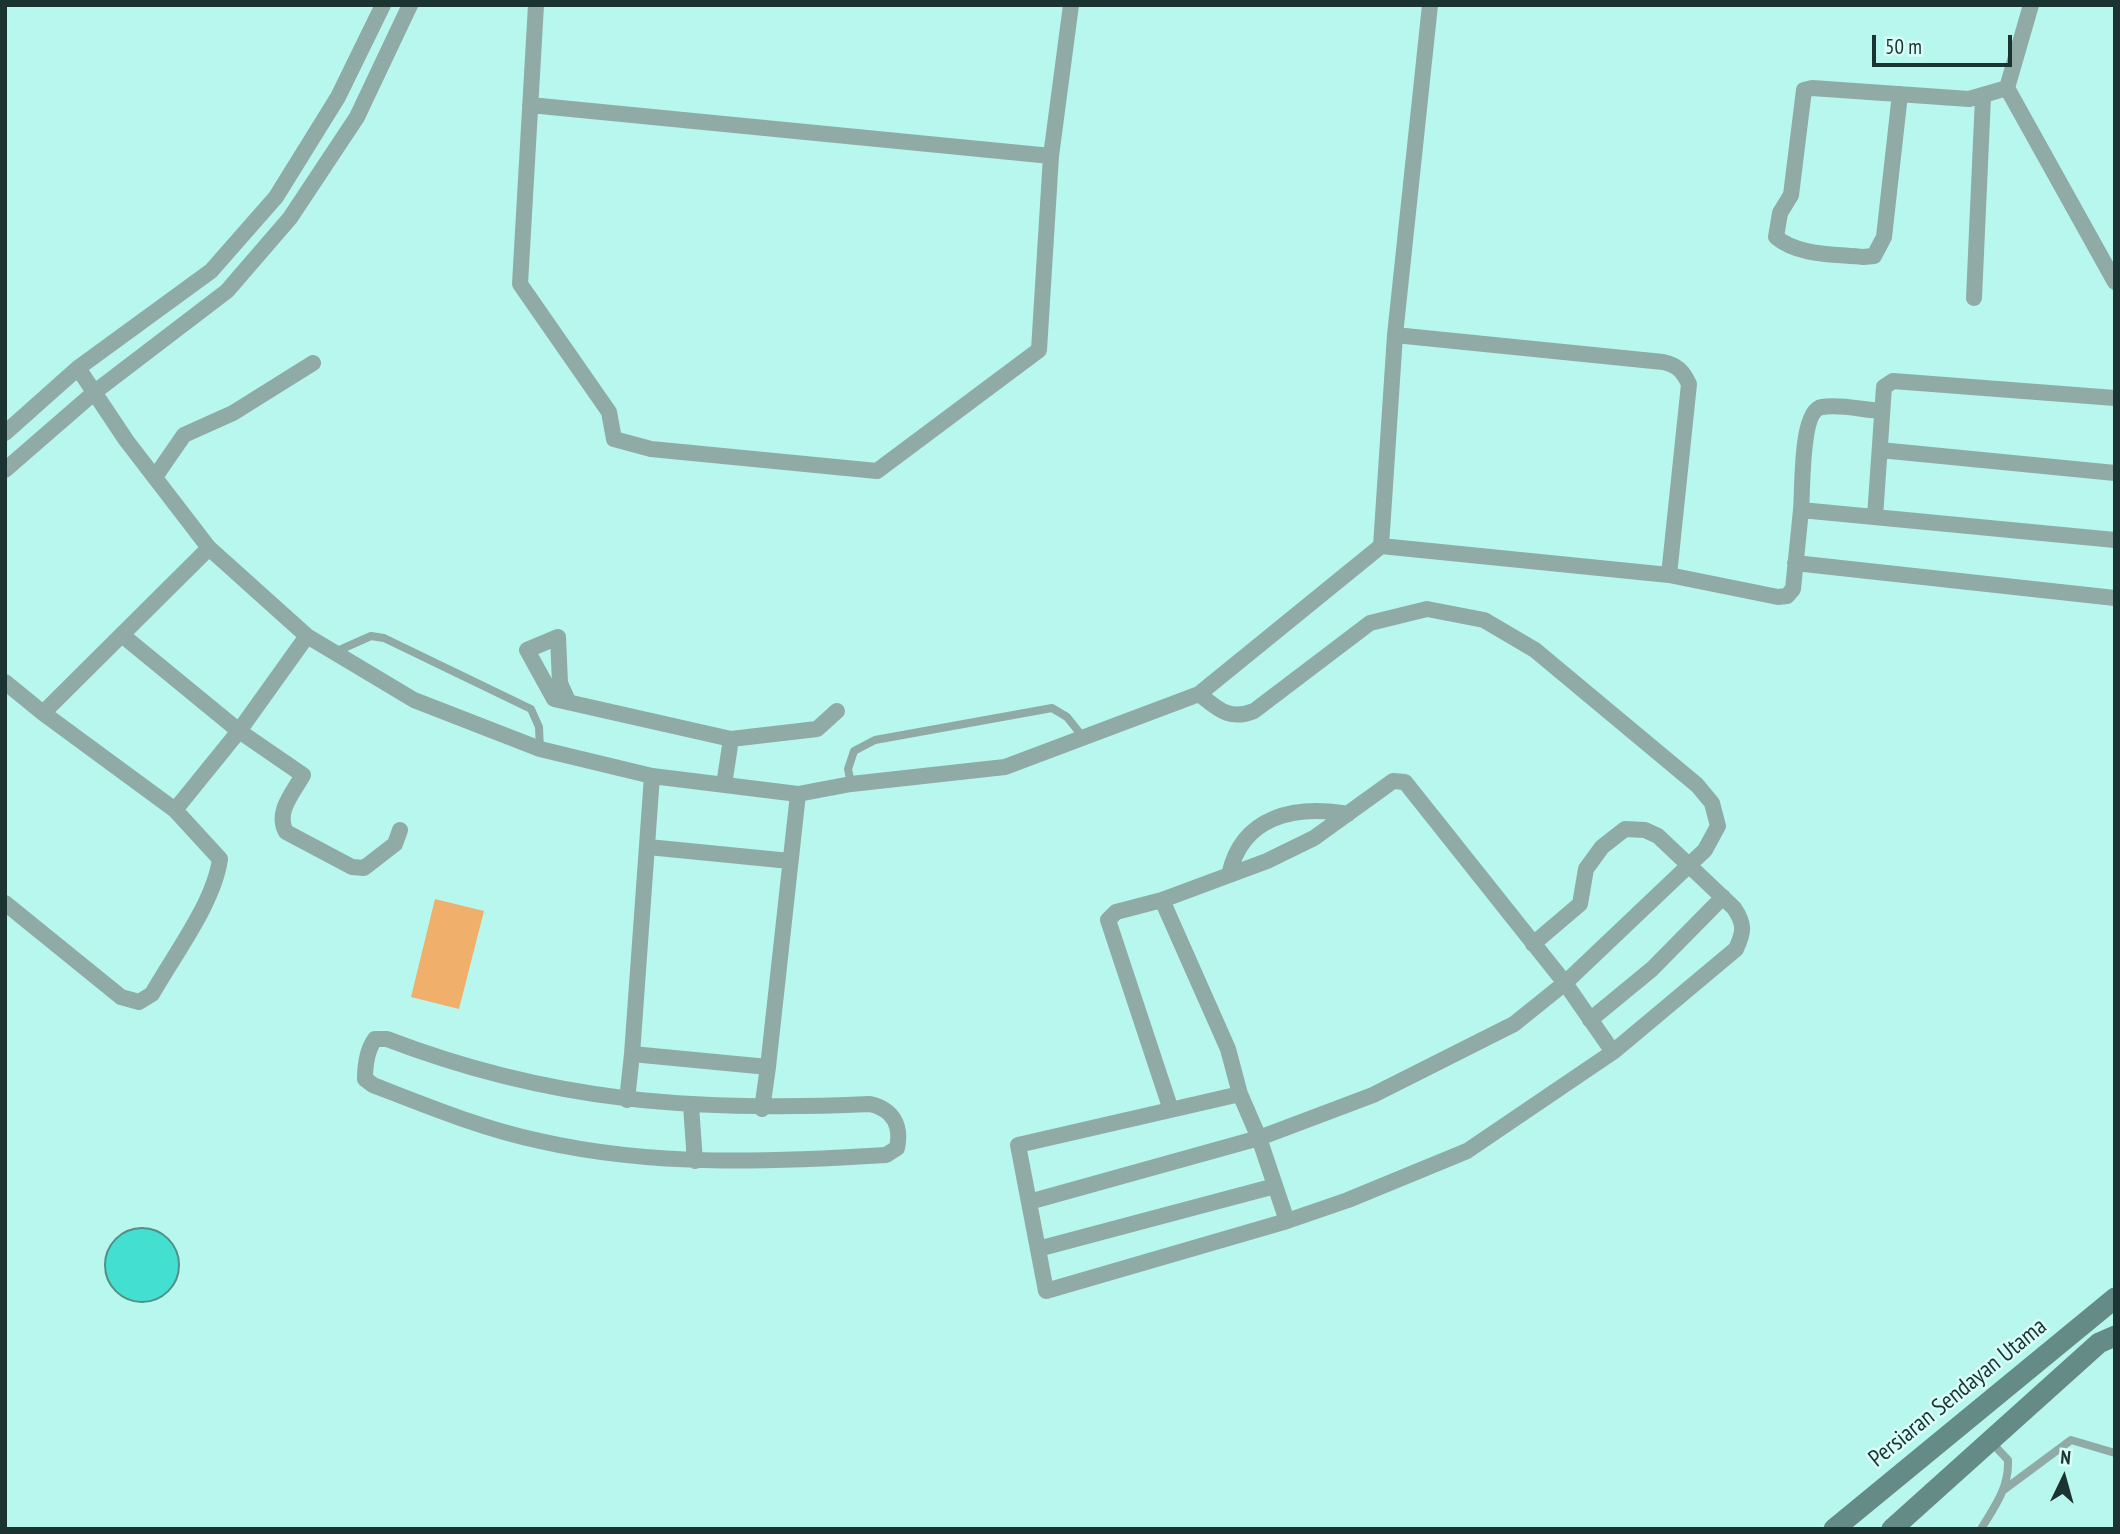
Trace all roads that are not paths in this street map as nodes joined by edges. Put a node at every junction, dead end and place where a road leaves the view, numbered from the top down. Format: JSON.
{"nodes":[{"id":1,"x":383,"y":5,"type":"edge"},
{"id":2,"x":410,"y":5,"type":"edge"},
{"id":3,"x":536,"y":5,"type":"edge"},
{"id":4,"x":1070,"y":5,"type":"edge"},
{"id":5,"x":1430,"y":5,"type":"edge"},
{"id":6,"x":2031,"y":5,"type":"edge"},
{"id":7,"x":2007,"y":88,"type":"junction"},
{"id":8,"x":1900,"y":94,"type":"junction"},
{"id":9,"x":1983,"y":97,"type":"junction"},
{"id":10,"x":530,"y":105,"type":"junction"},
{"id":11,"x":1051,"y":156,"type":"junction"},
{"id":12,"x":2115,"y":282,"type":"edge"},
{"id":13,"x":1974,"y":298,"type":"dead end"},
{"id":14,"x":1395,"y":335,"type":"junction"},
{"id":15,"x":313,"y":363,"type":"dead end"},
{"id":16,"x":78,"y":368,"type":"junction"},
{"id":17,"x":96,"y":391,"type":"junction"},
{"id":18,"x":2115,"y":398,"type":"edge"},
{"id":19,"x":1882,"y":411,"type":"junction"},
{"id":20,"x":5,"y":433,"type":"edge"},
{"id":21,"x":1880,"y":450,"type":"junction"},
{"id":22,"x":5,"y":470,"type":"edge"},
{"id":23,"x":2115,"y":472,"type":"edge"},
{"id":24,"x":155,"y":477,"type":"junction"},
{"id":25,"x":1801,"y":510,"type":"junction"},
{"id":26,"x":1875,"y":517,"type":"junction"},
{"id":27,"x":2115,"y":540,"type":"edge"},
{"id":28,"x":1381,"y":546,"type":"junction"},
{"id":29,"x":209,"y":548,"type":"junction"},
{"id":30,"x":1795,"y":563,"type":"junction"},
{"id":31,"x":1669,"y":575,"type":"junction"},
{"id":32,"x":2115,"y":598,"type":"edge"},
{"id":33,"x":121,"y":635,"type":"junction"},
{"id":34,"x":307,"y":636,"type":"junction"},
{"id":35,"x":335,"y":652,"type":"junction"},
{"id":36,"x":5,"y":682,"type":"edge"},
{"id":37,"x":1199,"y":694,"type":"junction"},
{"id":38,"x":568,"y":701,"type":"junction"},
{"id":39,"x":837,"y":711,"type":"dead end"},
{"id":40,"x":43,"y":713,"type":"junction"},
{"id":41,"x":239,"y":731,"type":"junction"},
{"id":42,"x":1083,"y":737,"type":"junction"},
{"id":43,"x":731,"y":739,"type":"junction"},
{"id":44,"x":540,"y":749,"type":"junction"},
{"id":45,"x":652,"y":776,"type":"junction"},
{"id":46,"x":851,"y":784,"type":"junction"},
{"id":47,"x":724,"y":785,"type":"junction"},
{"id":48,"x":798,"y":794,"type":"junction"},
{"id":49,"x":175,"y":810,"type":"junction"},
{"id":50,"x":1349,"y":814,"type":"junction"},
{"id":51,"x":400,"y":830,"type":"dead end"},
{"id":52,"x":649,"y":846,"type":"junction"},
{"id":53,"x":790,"y":861,"type":"junction"},
{"id":54,"x":1690,"y":865,"type":"junction"},
{"id":55,"x":1229,"y":875,"type":"junction"},
{"id":56,"x":1723,"y":897,"type":"junction"},
{"id":57,"x":1162,"y":901,"type":"junction"},
{"id":58,"x":5,"y":903,"type":"edge"},
{"id":59,"x":1533,"y":944,"type":"junction"},
{"id":60,"x":1565,"y":983,"type":"junction"},
{"id":61,"x":1590,"y":1020,"type":"junction"},
{"id":62,"x":1613,"y":1052,"type":"junction"},
{"id":63,"x":632,"y":1054,"type":"junction"},
{"id":64,"x":768,"y":1067,"type":"junction"},
{"id":65,"x":1240,"y":1094,"type":"junction"},
{"id":66,"x":627,"y":1100,"type":"junction"},
{"id":67,"x":691,"y":1106,"type":"junction"},
{"id":68,"x":762,"y":1109,"type":"junction"},
{"id":69,"x":1171,"y":1110,"type":"junction"},
{"id":70,"x":1259,"y":1138,"type":"junction"},
{"id":71,"x":695,"y":1161,"type":"junction"},
{"id":72,"x":1275,"y":1186,"type":"junction"},
{"id":73,"x":1029,"y":1202,"type":"junction"},
{"id":74,"x":1287,"y":1221,"type":"junction"},
{"id":75,"x":1038,"y":1249,"type":"junction"},
{"id":76,"x":2115,"y":1298,"type":"edge"},
{"id":77,"x":2115,"y":1336,"type":"edge"},
{"id":78,"x":1990,"y":1441,"type":"junction"},
{"id":79,"x":2115,"y":1453,"type":"edge"},
{"id":80,"x":2005,"y":1489,"type":"junction"},
{"id":81,"x":1834,"y":1529,"type":"edge"},
{"id":82,"x":1892,"y":1529,"type":"edge"},
{"id":83,"x":1981,"y":1529,"type":"edge"}],
"edges":[{"from":1,"to":16,"type":"street"},
{"from":2,"to":17,"type":"street"},
{"from":3,"to":10,"type":"street"},
{"from":4,"to":11,"type":"street"},
{"from":5,"to":14,"type":"street"},
{"from":6,"to":7,"type":"street"},
{"from":7,"to":9,"type":"street"},
{"from":7,"to":12,"type":"street"},
{"from":8,"to":8,"type":"street"},
{"from":8,"to":9,"type":"street"},
{"from":9,"to":13,"type":"street"},
{"from":10,"to":11,"type":"street"},
{"from":10,"to":11,"type":"street"},
{"from":14,"to":28,"type":"street"},
{"from":14,"to":31,"type":"street"},
{"from":15,"to":24,"type":"street"},
{"from":16,"to":17,"type":"street"},
{"from":16,"to":20,"type":"street"},
{"from":17,"to":22,"type":"street"},
{"from":17,"to":24,"type":"street"},
{"from":18,"to":19,"type":"street"},
{"from":19,"to":21,"type":"street"},
{"from":19,"to":25,"type":"street"},
{"from":21,"to":23,"type":"street"},
{"from":21,"to":26,"type":"street"},
{"from":24,"to":29,"type":"street"},
{"from":25,"to":26,"type":"street"},
{"from":25,"to":30,"type":"street"},
{"from":26,"to":27,"type":"street"},
{"from":28,"to":31,"type":"street"},
{"from":28,"to":37,"type":"street"},
{"from":29,"to":33,"type":"street"},
{"from":29,"to":34,"type":"street"},
{"from":30,"to":31,"type":"street"},
{"from":30,"to":32,"type":"street"},
{"from":33,"to":40,"type":"street"},
{"from":33,"to":41,"type":"street"},
{"from":34,"to":35,"type":"street"},
{"from":34,"to":41,"type":"street"},
{"from":35,"to":44,"type":"street"},
{"from":35,"to":44,"type":"lane"},
{"from":36,"to":40,"type":"street"},
{"from":37,"to":42,"type":"street"},
{"from":37,"to":54,"type":"street"},
{"from":38,"to":38,"type":"street"},
{"from":38,"to":43,"type":"street"},
{"from":39,"to":43,"type":"street"},
{"from":40,"to":49,"type":"street"},
{"from":41,"to":49,"type":"street"},
{"from":41,"to":51,"type":"street"},
{"from":42,"to":46,"type":"street"},
{"from":42,"to":46,"type":"lane"},
{"from":43,"to":47,"type":"street"},
{"from":44,"to":45,"type":"street"},
{"from":45,"to":47,"type":"street"},
{"from":45,"to":52,"type":"street"},
{"from":46,"to":48,"type":"street"},
{"from":47,"to":48,"type":"street"},
{"from":48,"to":53,"type":"street"},
{"from":49,"to":58,"type":"street"},
{"from":50,"to":55,"type":"street"},
{"from":50,"to":55,"type":"street"},
{"from":50,"to":59,"type":"street"},
{"from":52,"to":53,"type":"street"},
{"from":52,"to":63,"type":"street"},
{"from":53,"to":64,"type":"street"},
{"from":54,"to":56,"type":"street"},
{"from":54,"to":59,"type":"street"},
{"from":54,"to":60,"type":"street"},
{"from":55,"to":57,"type":"street"},
{"from":56,"to":61,"type":"street"},
{"from":56,"to":62,"type":"street"},
{"from":57,"to":65,"type":"street"},
{"from":57,"to":69,"type":"street"},
{"from":59,"to":60,"type":"street"},
{"from":60,"to":61,"type":"street"},
{"from":60,"to":70,"type":"street"},
{"from":61,"to":62,"type":"street"},
{"from":62,"to":74,"type":"street"},
{"from":63,"to":64,"type":"street"},
{"from":63,"to":66,"type":"street"},
{"from":64,"to":68,"type":"street"},
{"from":65,"to":69,"type":"street"},
{"from":65,"to":70,"type":"street"},
{"from":66,"to":67,"type":"street"},
{"from":66,"to":71,"type":"street"},
{"from":67,"to":68,"type":"street"},
{"from":67,"to":71,"type":"street"},
{"from":68,"to":71,"type":"street"},
{"from":69,"to":73,"type":"street"},
{"from":70,"to":72,"type":"street"},
{"from":70,"to":73,"type":"street"},
{"from":72,"to":74,"type":"street"},
{"from":72,"to":75,"type":"street"},
{"from":73,"to":75,"type":"street"},
{"from":74,"to":75,"type":"street"},
{"from":76,"to":81,"type":"main road","name":"Persiaran Sendayan Utama"},
{"from":77,"to":78,"type":"main road"},
{"from":78,"to":80,"type":"lane"},
{"from":78,"to":82,"type":"main road"},
{"from":79,"to":80,"type":"lane"},
{"from":80,"to":83,"type":"lane"}]}
